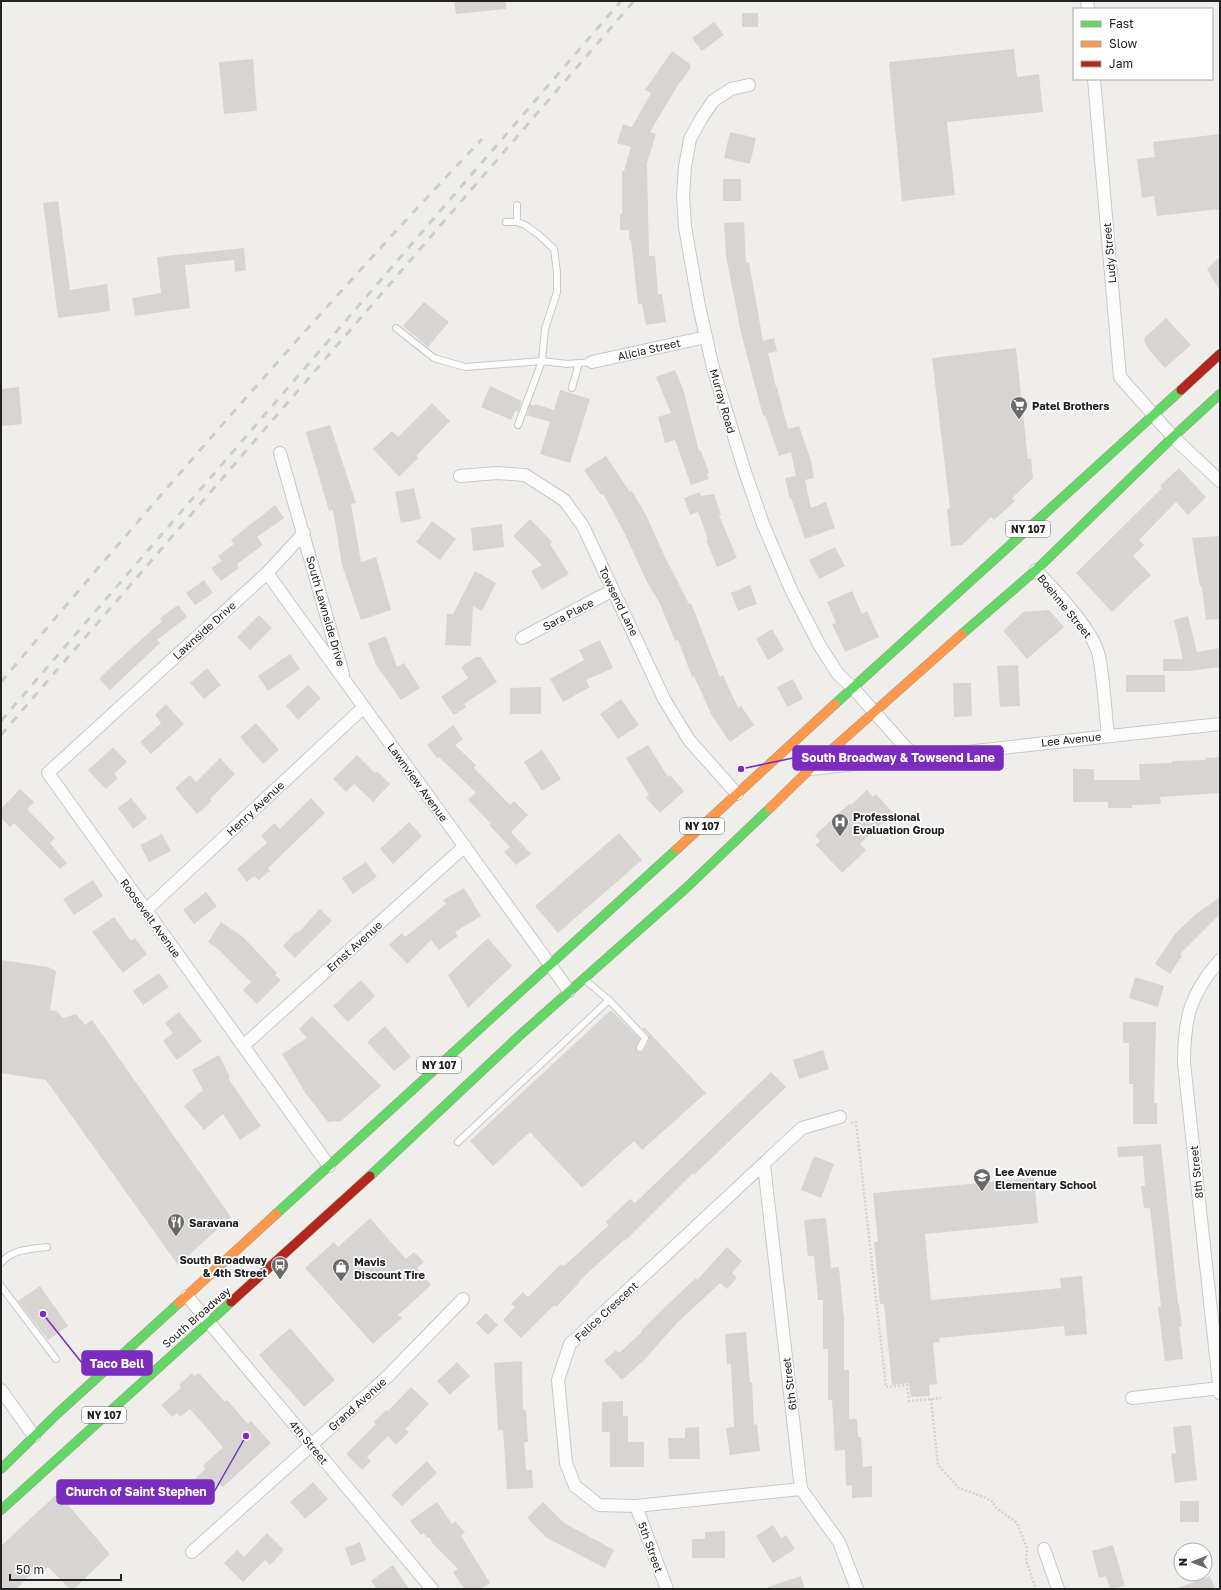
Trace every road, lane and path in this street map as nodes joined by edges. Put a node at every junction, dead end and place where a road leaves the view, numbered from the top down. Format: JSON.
{"nodes":[{"id":1,"x":1094,"y":80,"type":"edge"},
{"id":2,"x":749,"y":85,"type":"dead end"},
{"id":3,"x":517,"y":205,"type":"dead end"},
{"id":4,"x":506,"y":222,"type":"dead end"},
{"id":5,"x":517,"y":222,"type":"junction"},
{"id":6,"x":396,"y":328,"type":"dead end"},
{"id":7,"x":706,"y":337,"type":"junction"},
{"id":8,"x":1220,"y":354,"type":"edge"},
{"id":9,"x":542,"y":361,"type":"junction"},
{"id":10,"x":592,"y":362,"type":"joint"},
{"id":11,"x":579,"y":363,"type":"junction"},
{"id":12,"x":572,"y":388,"type":"dead end"},
{"id":13,"x":1220,"y":394,"type":"edge"},
{"id":14,"x":1154,"y":415,"type":"junction"},
{"id":15,"x":518,"y":426,"type":"dead end"},
{"id":16,"x":1174,"y":437,"type":"junction"},
{"id":17,"x":280,"y":453,"type":"dead end"},
{"id":18,"x":460,"y":476,"type":"dead end"},
{"id":19,"x":1220,"y":481,"type":"edge"},
{"id":20,"x":305,"y":537,"type":"junction"},
{"id":21,"x":1036,"y":570,"type":"junction"},
{"id":22,"x":267,"y":573,"type":"junction"},
{"id":23,"x":613,"y":590,"type":"junction"},
{"id":24,"x":522,"y":638,"type":"dead end"},
{"id":25,"x":345,"y":682,"type":"junction"},
{"id":26,"x":142,"y":687,"type":"joint"},
{"id":27,"x":853,"y":688,"type":"junction"},
{"id":28,"x":364,"y":707,"type":"junction"},
{"id":29,"x":875,"y":712,"type":"junction"},
{"id":30,"x":1220,"y":724,"type":"edge"},
{"id":31,"x":1108,"y":736,"type":"junction"},
{"id":32,"x":922,"y":756,"type":"junction"},
{"id":33,"x":810,"y":769,"type":"junction"},
{"id":34,"x":737,"y":794,"type":"junction"},
{"id":35,"x":464,"y":846,"type":"junction"},
{"id":36,"x":146,"y":910,"type":"junction"},
{"id":37,"x":1220,"y":960,"type":"edge"},
{"id":38,"x":550,"y":964,"type":"junction"},
{"id":39,"x":583,"y":978,"type":"junction"},
{"id":40,"x":569,"y":991,"type":"junction"},
{"id":41,"x":609,"y":1000,"type":"junction"},
{"id":42,"x":243,"y":1046,"type":"junction"},
{"id":43,"x":640,"y":1048,"type":"dead end"},
{"id":44,"x":843,"y":1120,"type":"joint"},
{"id":45,"x":458,"y":1142,"type":"dead end"},
{"id":46,"x":764,"y":1165,"type":"junction"},
{"id":47,"x":329,"y":1166,"type":"junction"},
{"id":48,"x":47,"y":1247,"type":"dead end"},
{"id":49,"x":1,"y":1263,"type":"edge"},
{"id":50,"x":1,"y":1286,"type":"edge"},
{"id":51,"x":187,"y":1296,"type":"junction"},
{"id":52,"x":463,"y":1299,"type":"dead end"},
{"id":53,"x":209,"y":1322,"type":"junction"},
{"id":54,"x":56,"y":1359,"type":"dead end"},
{"id":55,"x":1220,"y":1388,"type":"edge"},
{"id":56,"x":1,"y":1390,"type":"edge"},
{"id":57,"x":1220,"y":1393,"type":"edge"},
{"id":58,"x":941,"y":1398,"type":"dead end"},
{"id":59,"x":1132,"y":1398,"type":"dead end"},
{"id":60,"x":931,"y":1399,"type":"junction"},
{"id":61,"x":34,"y":1436,"type":"junction"},
{"id":62,"x":311,"y":1445,"type":"junction"},
{"id":63,"x":1,"y":1469,"type":"edge"},
{"id":64,"x":801,"y":1489,"type":"junction"},
{"id":65,"x":636,"y":1506,"type":"junction"},
{"id":66,"x":1,"y":1510,"type":"edge"},
{"id":67,"x":1044,"y":1549,"type":"dead end"},
{"id":68,"x":192,"y":1552,"type":"dead end"},
{"id":69,"x":432,"y":1589,"type":"edge"},
{"id":70,"x":667,"y":1589,"type":"edge"},
{"id":71,"x":857,"y":1589,"type":"edge"},
{"id":72,"x":1036,"y":1589,"type":"edge"},
{"id":73,"x":1058,"y":1589,"type":"edge"}],
"edges":[{"from":1,"to":14,"type":"street","name":"Ludy Street"},
{"from":2,"to":7,"type":"street","name":"Murray Road"},
{"from":3,"to":5,"type":"lane"},
{"from":4,"to":5,"type":"lane"},
{"from":5,"to":9,"type":"lane"},
{"from":6,"to":9,"type":"lane"},
{"from":7,"to":10,"type":"street","name":"Alicia Street"},
{"from":7,"to":27,"type":"street","name":"Murray Road"},
{"from":8,"to":14,"type":"main road","number":"NY 107"},
{"from":9,"to":11,"type":"lane"},
{"from":9,"to":15,"type":"lane"},
{"from":10,"to":11,"type":"lane"},
{"from":11,"to":12,"type":"lane"},
{"from":13,"to":16,"type":"main road","number":"NY 107"},
{"from":14,"to":16,"type":"street","name":"Ludy Street"},
{"from":14,"to":27,"type":"main road","number":"NY 107"},
{"from":16,"to":19,"type":"street","name":"Ludy Street"},
{"from":16,"to":21,"type":"main road","number":"NY 107"},
{"from":17,"to":20,"type":"street","name":"South Lawnside Drive"},
{"from":18,"to":23,"type":"street","name":"Towsend Lane"},
{"from":20,"to":22,"type":"street","name":"Lawnside Drive"},
{"from":20,"to":25,"type":"street","name":"South Lawnside Drive"},
{"from":21,"to":29,"type":"main road","number":"NY 107"},
{"from":21,"to":31,"type":"street","name":"Boehme Street"},
{"from":22,"to":25,"type":"street","name":"Lawnview Avenue"},
{"from":22,"to":26,"type":"street","name":"Lawnside Drive"},
{"from":23,"to":24,"type":"street","name":"Sara Place"},
{"from":23,"to":34,"type":"street","name":"Towsend Lane"},
{"from":25,"to":28,"type":"street","name":"Lawnview Avenue"},
{"from":26,"to":36,"type":"street","name":"Roosevelt Avenue"},
{"from":27,"to":29,"type":"street","name":"Murray Road"},
{"from":27,"to":34,"type":"main road","number":"NY 107"},
{"from":28,"to":35,"type":"street","name":"Lawnview Avenue"},
{"from":28,"to":36,"type":"street","name":"Henry Avenue"},
{"from":29,"to":32,"type":"street"},
{"from":29,"to":33,"type":"main road","number":"NY 107"},
{"from":30,"to":31,"type":"street","name":"Lee Avenue"},
{"from":31,"to":32,"type":"street","name":"Lee Avenue"},
{"from":32,"to":33,"type":"street","name":"Lee Avenue"},
{"from":33,"to":39,"type":"main road","number":"NY 107"},
{"from":34,"to":38,"type":"main road","number":"NY 107"},
{"from":35,"to":38,"type":"street","name":"Lawnview Avenue"},
{"from":35,"to":42,"type":"street","name":"Ernst Avenue"},
{"from":36,"to":42,"type":"street","name":"Roosevelt Avenue"},
{"from":37,"to":55,"type":"street","name":"8th Street"},
{"from":38,"to":40,"type":"street","name":"Lawnview Avenue"},
{"from":38,"to":47,"type":"main road","number":"NY 107"},
{"from":39,"to":40,"type":"main road","number":"NY 107"},
{"from":39,"to":41,"type":"lane"},
{"from":40,"to":53,"type":"main road","name":"South Broadway","number":"NY 107"},
{"from":41,"to":43,"type":"lane"},
{"from":41,"to":45,"type":"lane"},
{"from":42,"to":47,"type":"street","name":"Roosevelt Avenue"},
{"from":44,"to":46,"type":"street","name":"Felice Crescent"},
{"from":44,"to":60,"type":"path"},
{"from":46,"to":64,"type":"street","name":"6th Street"},
{"from":46,"to":65,"type":"street","name":"Felice Crescent"},
{"from":47,"to":51,"type":"main road","name":"South Broadway","number":"NY 107"},
{"from":48,"to":49,"type":"lane"},
{"from":50,"to":54,"type":"lane"},
{"from":51,"to":53,"type":"street","name":"4th Street"},
{"from":51,"to":61,"type":"main road","name":"South Broadway","number":"NY 107"},
{"from":52,"to":62,"type":"street","name":"Grand Avenue"},
{"from":53,"to":62,"type":"street","name":"4th Street"},
{"from":53,"to":66,"type":"main road","name":"South Broadway","number":"NY 107"},
{"from":55,"to":57,"type":"street","name":"8th Street"},
{"from":55,"to":59,"type":"street"},
{"from":56,"to":61,"type":"street"},
{"from":58,"to":60,"type":"path"},
{"from":60,"to":72,"type":"path"},
{"from":61,"to":63,"type":"main road","name":"South Broadway","number":"NY 107"},
{"from":62,"to":68,"type":"street","name":"Grand Avenue"},
{"from":62,"to":69,"type":"street","name":"4th Street"},
{"from":64,"to":65,"type":"street","name":"Felice Crescent"},
{"from":64,"to":71,"type":"street","name":"6th Street"},
{"from":65,"to":70,"type":"street","name":"5th Street"},
{"from":67,"to":73,"type":"street"}]}
